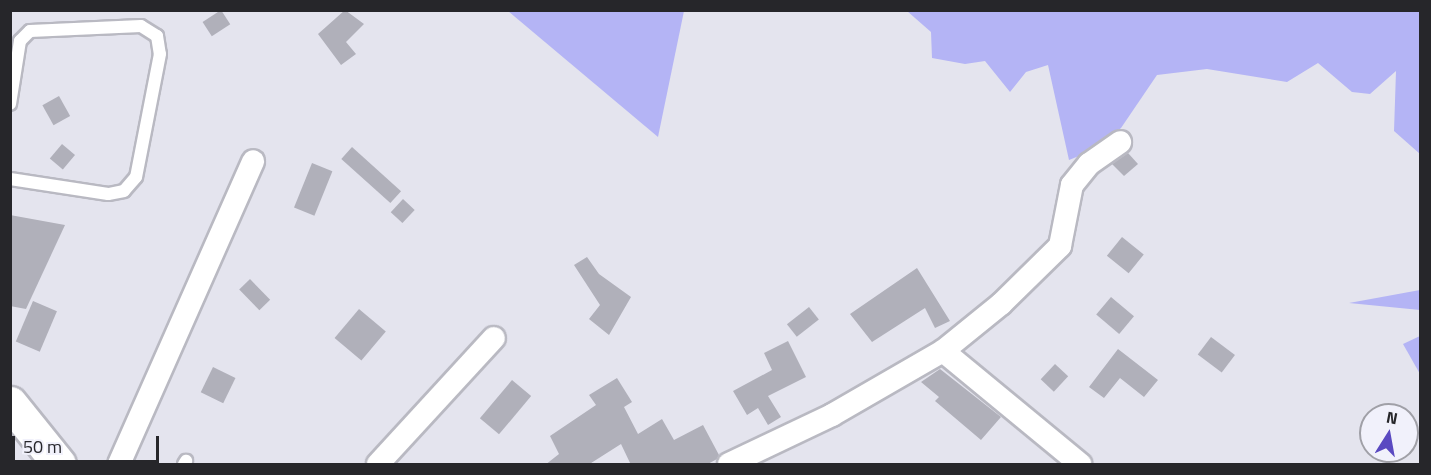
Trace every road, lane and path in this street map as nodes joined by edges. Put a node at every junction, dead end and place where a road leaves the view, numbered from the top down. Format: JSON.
{"nodes":[{"id":1,"x":10,"y":104,"type":"edge"},
{"id":2,"x":1120,"y":142,"type":"dead end"},
{"id":3,"x":253,"y":161,"type":"dead end"},
{"id":4,"x":10,"y":178,"type":"edge"},
{"id":5,"x":495,"y":338,"type":"dead end"},
{"id":6,"x":943,"y":351,"type":"junction"},
{"id":7,"x":10,"y":403,"type":"edge"},
{"id":8,"x":45,"y":457,"type":"edge"},
{"id":9,"x":119,"y":465,"type":"edge"},
{"id":10,"x":378,"y":465,"type":"edge"},
{"id":11,"x":729,"y":465,"type":"edge"},
{"id":12,"x":1080,"y":465,"type":"edge"}],
"edges":[{"from":1,"to":4,"type":"lane"},
{"from":2,"to":6,"type":"street"},
{"from":3,"to":9,"type":"street"},
{"from":5,"to":10,"type":"street"},
{"from":6,"to":11,"type":"street"},
{"from":6,"to":12,"type":"street"},
{"from":7,"to":8,"type":"main road"}]}
